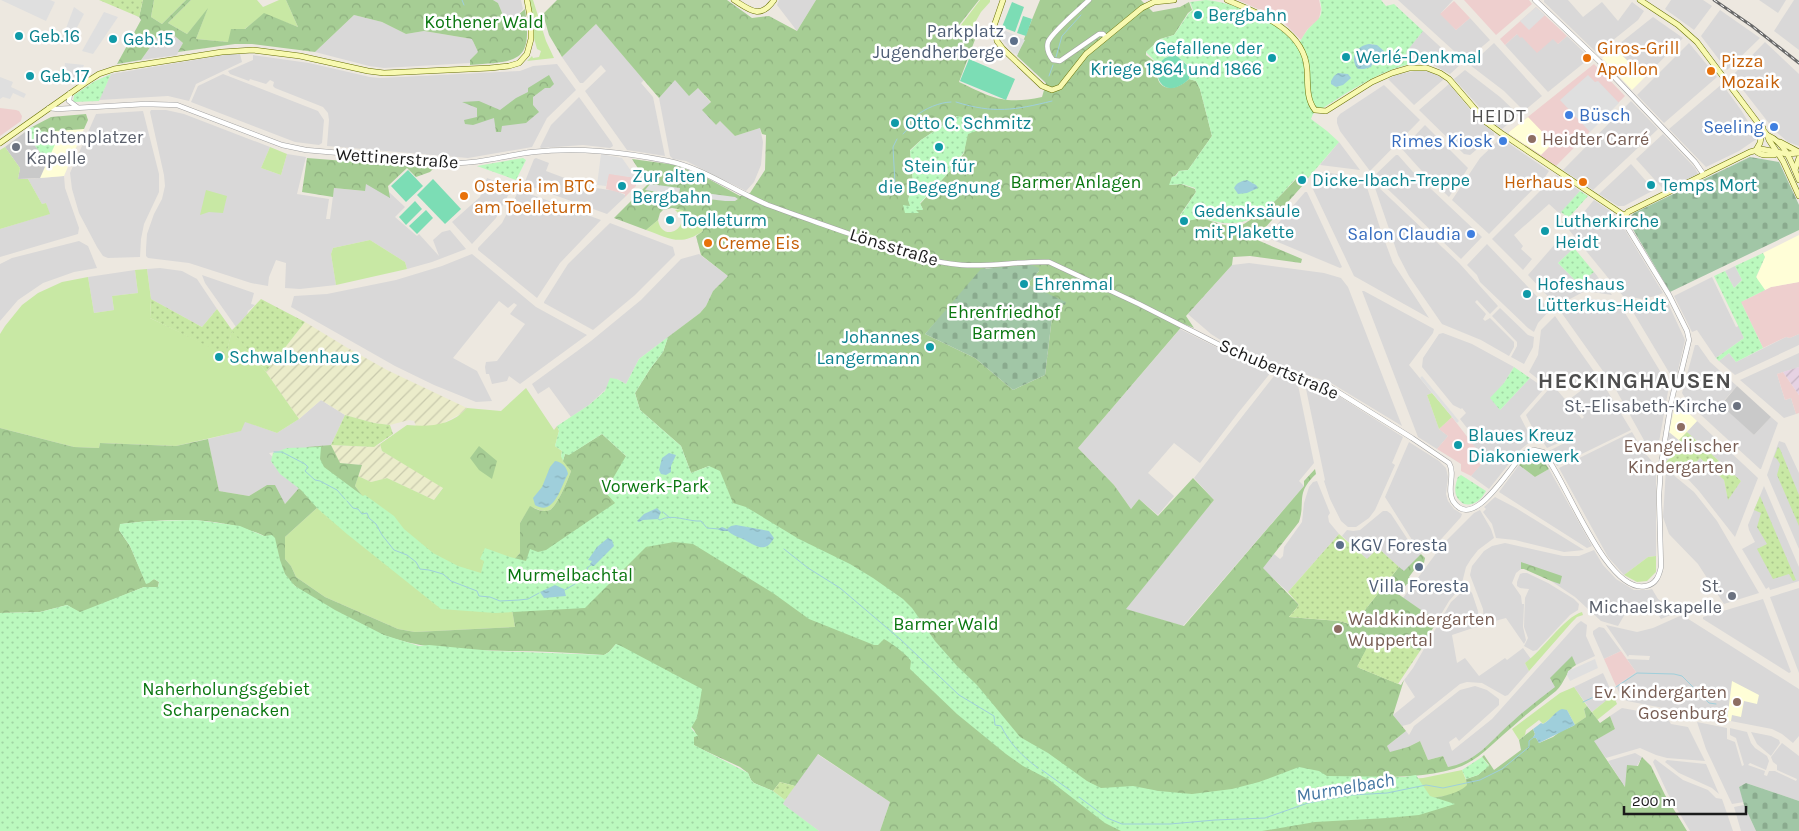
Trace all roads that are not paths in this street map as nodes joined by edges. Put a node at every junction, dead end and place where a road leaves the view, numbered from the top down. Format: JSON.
{"nodes":[{"id":1,"x":527,"y":0,"type":"edge"},
{"id":2,"x":734,"y":0,"type":"edge"},
{"id":3,"x":774,"y":0,"type":"edge"},
{"id":4,"x":1003,"y":0,"type":"edge"},
{"id":5,"x":1090,"y":0,"type":"edge"},
{"id":6,"x":1174,"y":0,"type":"edge"},
{"id":7,"x":1227,"y":0,"type":"edge"},
{"id":8,"x":1535,"y":0,"type":"edge"},
{"id":9,"x":1640,"y":0,"type":"edge"},
{"id":10,"x":1106,"y":37,"type":"junction"},
{"id":11,"x":70,"y":93,"type":"junction"},
{"id":12,"x":48,"y":108,"type":"junction"},
{"id":13,"x":78,"y":108,"type":"junction"},
{"id":14,"x":1763,"y":128,"type":"junction"},
{"id":15,"x":1767,"y":135,"type":"junction"},
{"id":16,"x":1779,"y":141,"type":"junction"},
{"id":17,"x":0,"y":143,"type":"edge"},
{"id":18,"x":1756,"y":151,"type":"junction"},
{"id":19,"x":1778,"y":153,"type":"junction"},
{"id":20,"x":1799,"y":153,"type":"edge"},
{"id":21,"x":1787,"y":154,"type":"junction"},
{"id":22,"x":1799,"y":158,"type":"edge"},
{"id":23,"x":1795,"y":170,"type":"junction"},
{"id":24,"x":1704,"y":175,"type":"junction"},
{"id":25,"x":1799,"y":180,"type":"edge"},
{"id":26,"x":745,"y":195,"type":"joint"},
{"id":27,"x":1799,"y":196,"type":"edge"},
{"id":28,"x":1626,"y":215,"type":"junction"},
{"id":29,"x":1049,"y":262,"type":"joint"}],
"edges":[{"from":1,"to":11,"type":"main road"},
{"from":2,"to":3,"type":"main road"},
{"from":4,"to":10,"type":"main road"},
{"from":5,"to":10,"type":"street"},
{"from":6,"to":10,"type":"main road"},
{"from":7,"to":28,"type":"main road"},
{"from":8,"to":24,"type":"street"},
{"from":9,"to":14,"type":"main road"},
{"from":11,"to":12,"type":"main road"},
{"from":11,"to":13,"type":"street"},
{"from":12,"to":13,"type":"street","name":"Wettinerstraße"},
{"from":12,"to":17,"type":"main road"},
{"from":13,"to":26,"type":"street","name":"Wettinerstraße"},
{"from":14,"to":15,"type":"main road"},
{"from":14,"to":18,"type":"main road"},
{"from":15,"to":16,"type":"main road"},
{"from":15,"to":19,"type":"main road"},
{"from":16,"to":20,"type":"main road"},
{"from":16,"to":21,"type":"main road"},
{"from":18,"to":19,"type":"main road"},
{"from":18,"to":24,"type":"main road"},
{"from":19,"to":21,"type":"main road"},
{"from":19,"to":27,"type":"main road"},
{"from":20,"to":21,"type":"main road"},
{"from":21,"to":23,"type":"main road"},
{"from":22,"to":23,"type":"main road"},
{"from":23,"to":25,"type":"main road"},
{"from":24,"to":28,"type":"main road"},
{"from":26,"to":29,"type":"street","name":"Lönsstraße"},
{"from":28,"to":29,"type":"street","name":"Schubertstraße"}]}
